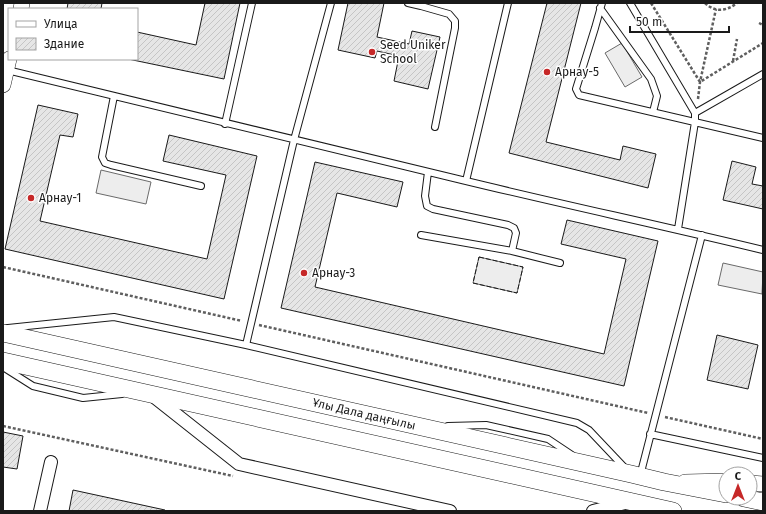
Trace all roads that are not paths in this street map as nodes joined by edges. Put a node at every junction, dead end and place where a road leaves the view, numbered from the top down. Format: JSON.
{"nodes":[{"id":1,"x":252,"y":3,"type":"edge"},
{"id":2,"x":331,"y":3,"type":"edge"},
{"id":3,"x":408,"y":3,"type":"edge"},
{"id":4,"x":508,"y":3,"type":"edge"},
{"id":5,"x":630,"y":3,"type":"edge"},
{"id":6,"x":601,"y":5,"type":"edge"},
{"id":7,"x":6,"y":66,"type":"edge"},
{"id":8,"x":763,"y":74,"type":"edge"},
{"id":9,"x":3,"y":85,"type":"edge"},
{"id":10,"x":114,"y":96,"type":"junction"},
{"id":11,"x":653,"y":112,"type":"junction"},
{"id":12,"x":695,"y":113,"type":"junction"},
{"id":13,"x":695,"y":122,"type":"junction"},
{"id":14,"x":225,"y":124,"type":"junction"},
{"id":15,"x":435,"y":127,"type":"dead end"},
{"id":16,"x":763,"y":138,"type":"edge"},
{"id":17,"x":294,"y":140,"type":"junction"},
{"id":18,"x":428,"y":172,"type":"junction"},
{"id":19,"x":466,"y":181,"type":"junction"},
{"id":20,"x":201,"y":186,"type":"dead end"},
{"id":21,"x":678,"y":229,"type":"junction"},
{"id":22,"x":421,"y":235,"type":"dead end"},
{"id":23,"x":702,"y":235,"type":"junction"},
{"id":24,"x":763,"y":250,"type":"edge"},
{"id":25,"x":512,"y":251,"type":"junction"},
{"id":26,"x":560,"y":264,"type":"dead end"},
{"id":27,"x":3,"y":328,"type":"edge"},
{"id":28,"x":3,"y":333,"type":"edge"},
{"id":29,"x":246,"y":345,"type":"junction"},
{"id":30,"x":3,"y":361,"type":"edge"},
{"id":31,"x":3,"y":367,"type":"edge"},
{"id":32,"x":145,"y":393,"type":"junction"},
{"id":33,"x":650,"y":434,"type":"junction"},
{"id":34,"x":763,"y":458,"type":"edge"},
{"id":35,"x":51,"y":462,"type":"dead end"},
{"id":36,"x":635,"y":475,"type":"junction"},
{"id":37,"x":718,"y":481,"type":"edge"},
{"id":38,"x":664,"y":482,"type":"junction"},
{"id":39,"x":718,"y":492,"type":"edge"},
{"id":40,"x":632,"y":502,"type":"junction"},
{"id":41,"x":426,"y":508,"type":"edge"},
{"id":42,"x":40,"y":511,"type":"edge"},
{"id":43,"x":450,"y":511,"type":"edge"},
{"id":44,"x":593,"y":511,"type":"edge"},
{"id":45,"x":672,"y":511,"type":"edge"}],
"edges":[{"from":1,"to":14,"type":"lane"},
{"from":2,"to":17,"type":"lane"},
{"from":3,"to":15,"type":"lane"},
{"from":4,"to":19,"type":"lane"},
{"from":5,"to":12,"type":"lane"},
{"from":6,"to":11,"type":"lane"},
{"from":6,"to":11,"type":"lane"},
{"from":7,"to":9,"type":"street"},
{"from":7,"to":10,"type":"lane"},
{"from":8,"to":12,"type":"lane"},
{"from":10,"to":14,"type":"lane"},
{"from":10,"to":20,"type":"lane"},
{"from":11,"to":13,"type":"lane"},
{"from":12,"to":13,"type":"lane"},
{"from":13,"to":16,"type":"lane"},
{"from":13,"to":21,"type":"lane"},
{"from":14,"to":17,"type":"lane"},
{"from":17,"to":18,"type":"lane"},
{"from":17,"to":29,"type":"lane"},
{"from":18,"to":19,"type":"lane"},
{"from":18,"to":25,"type":"lane"},
{"from":19,"to":21,"type":"lane"},
{"from":21,"to":23,"type":"lane"},
{"from":22,"to":25,"type":"lane"},
{"from":23,"to":24,"type":"lane"},
{"from":23,"to":33,"type":"lane"},
{"from":25,"to":26,"type":"lane"},
{"from":27,"to":29,"type":"lane"},
{"from":28,"to":36,"type":"main road","name":"Ұлы Дала даңғылы"},
{"from":29,"to":36,"type":"lane"},
{"from":30,"to":32,"type":"main road"},
{"from":31,"to":32,"type":"lane"},
{"from":32,"to":40,"type":"main road"},
{"from":32,"to":41,"type":"street"},
{"from":33,"to":34,"type":"lane"},
{"from":33,"to":36,"type":"lane"},
{"from":35,"to":42,"type":"street"},
{"from":36,"to":38,"type":"main road","name":"Ұлы Дала даңғылы"},
{"from":37,"to":38,"type":"street"},
{"from":38,"to":39,"type":"main road","name":"Ұлы Дала даңғылы"},
{"from":40,"to":44,"type":"street"},
{"from":40,"to":45,"type":"main road"},
{"from":41,"to":43,"type":"street"}]}
